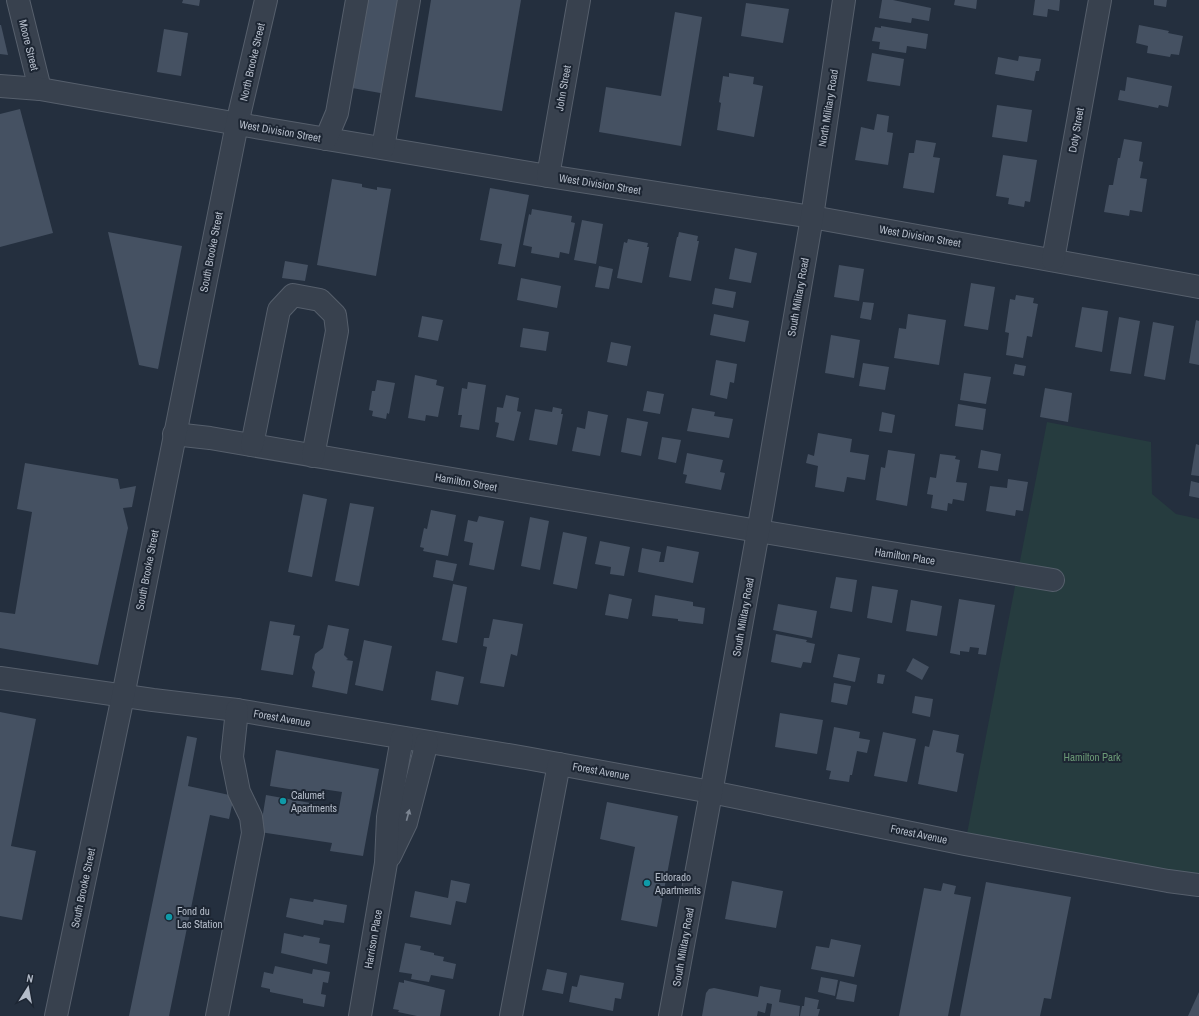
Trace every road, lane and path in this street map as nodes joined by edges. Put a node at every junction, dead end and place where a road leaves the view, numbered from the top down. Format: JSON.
{"nodes":[{"id":1,"x":18,"y":0,"type":"edge"},
{"id":2,"x":266,"y":0,"type":"edge"},
{"id":3,"x":358,"y":0,"type":"edge"},
{"id":4,"x":409,"y":0,"type":"edge"},
{"id":5,"x":579,"y":0,"type":"edge"},
{"id":6,"x":844,"y":0,"type":"edge"},
{"id":7,"x":1100,"y":0,"type":"edge"},
{"id":8,"x":0,"y":86,"type":"edge"},
{"id":9,"x":40,"y":89,"type":"junction"},
{"id":10,"x":237,"y":124,"type":"junction"},
{"id":11,"x":326,"y":139,"type":"junction"},
{"id":12,"x":383,"y":148,"type":"junction"},
{"id":13,"x":548,"y":176,"type":"junction"},
{"id":14,"x":812,"y":216,"type":"junction"},
{"id":15,"x":1053,"y":260,"type":"junction"},
{"id":16,"x":1199,"y":287,"type":"edge"},
{"id":17,"x":174,"y":434,"type":"junction"},
{"id":18,"x":252,"y":445,"type":"junction"},
{"id":19,"x":313,"y":456,"type":"junction"},
{"id":20,"x":758,"y":531,"type":"junction"},
{"id":21,"x":1053,"y":580,"type":"dead end"},
{"id":22,"x":0,"y":678,"type":"edge"},
{"id":23,"x":122,"y":696,"type":"junction"},
{"id":24,"x":237,"y":710,"type":"junction"},
{"id":25,"x":402,"y":738,"type":"junction"},
{"id":26,"x":427,"y":742,"type":"junction"},
{"id":27,"x":559,"y":764,"type":"junction"},
{"id":28,"x":711,"y":792,"type":"junction"},
{"id":29,"x":386,"y":863,"type":"junction"},
{"id":30,"x":1199,"y":885,"type":"edge"},
{"id":31,"x":56,"y":1016,"type":"edge"},
{"id":32,"x":217,"y":1016,"type":"edge"},
{"id":33,"x":360,"y":1016,"type":"edge"},
{"id":34,"x":511,"y":1016,"type":"edge"},
{"id":35,"x":670,"y":1016,"type":"edge"}],
"edges":[{"from":1,"to":9,"type":"street","name":"Moore Street"},
{"from":2,"to":10,"type":"street","name":"North Brooke Street"},
{"from":3,"to":11,"type":"street"},
{"from":4,"to":12,"type":"street"},
{"from":5,"to":13,"type":"street","name":"John Street"},
{"from":6,"to":14,"type":"street","name":"North Military Road"},
{"from":7,"to":15,"type":"street","name":"Doty Street"},
{"from":8,"to":9,"type":"street","name":"West Division Street"},
{"from":9,"to":10,"type":"street","name":"West Division Street"},
{"from":10,"to":11,"type":"street","name":"West Division Street"},
{"from":10,"to":17,"type":"street","name":"South Brooke Street"},
{"from":11,"to":12,"type":"street","name":"West Division Street"},
{"from":12,"to":13,"type":"street","name":"West Division Street"},
{"from":13,"to":14,"type":"street","name":"West Division Street"},
{"from":14,"to":15,"type":"street","name":"West Division Street"},
{"from":14,"to":20,"type":"street","name":"South Military Road"},
{"from":15,"to":16,"type":"street","name":"West Division Street"},
{"from":17,"to":18,"type":"street","name":"Hamilton Street"},
{"from":17,"to":23,"type":"street","name":"South Brooke Street"},
{"from":18,"to":19,"type":"street","name":"Hamilton Street"},
{"from":18,"to":19,"type":"street"},
{"from":19,"to":20,"type":"street","name":"Hamilton Street"},
{"from":20,"to":21,"type":"street","name":"Hamilton Place"},
{"from":20,"to":28,"type":"street","name":"South Military Road"},
{"from":22,"to":23,"type":"street","name":"Forest Avenue"},
{"from":23,"to":24,"type":"street","name":"Forest Avenue"},
{"from":23,"to":31,"type":"street","name":"South Brooke Street"},
{"from":24,"to":25,"type":"street","name":"Forest Avenue"},
{"from":24,"to":32,"type":"street"},
{"from":25,"to":26,"type":"street","name":"Forest Avenue"},
{"from":25,"to":29,"type":"street","name":"Harrison Place"},
{"from":26,"to":27,"type":"street","name":"Forest Avenue"},
{"from":29,"to":26,"type":"street","name":"Harrison Place","one_way":true},
{"from":27,"to":28,"type":"street","name":"Forest Avenue"},
{"from":27,"to":34,"type":"street"},
{"from":28,"to":30,"type":"street","name":"Forest Avenue"},
{"from":28,"to":35,"type":"street","name":"South Military Road"},
{"from":29,"to":33,"type":"street","name":"Harrison Place"}]}
